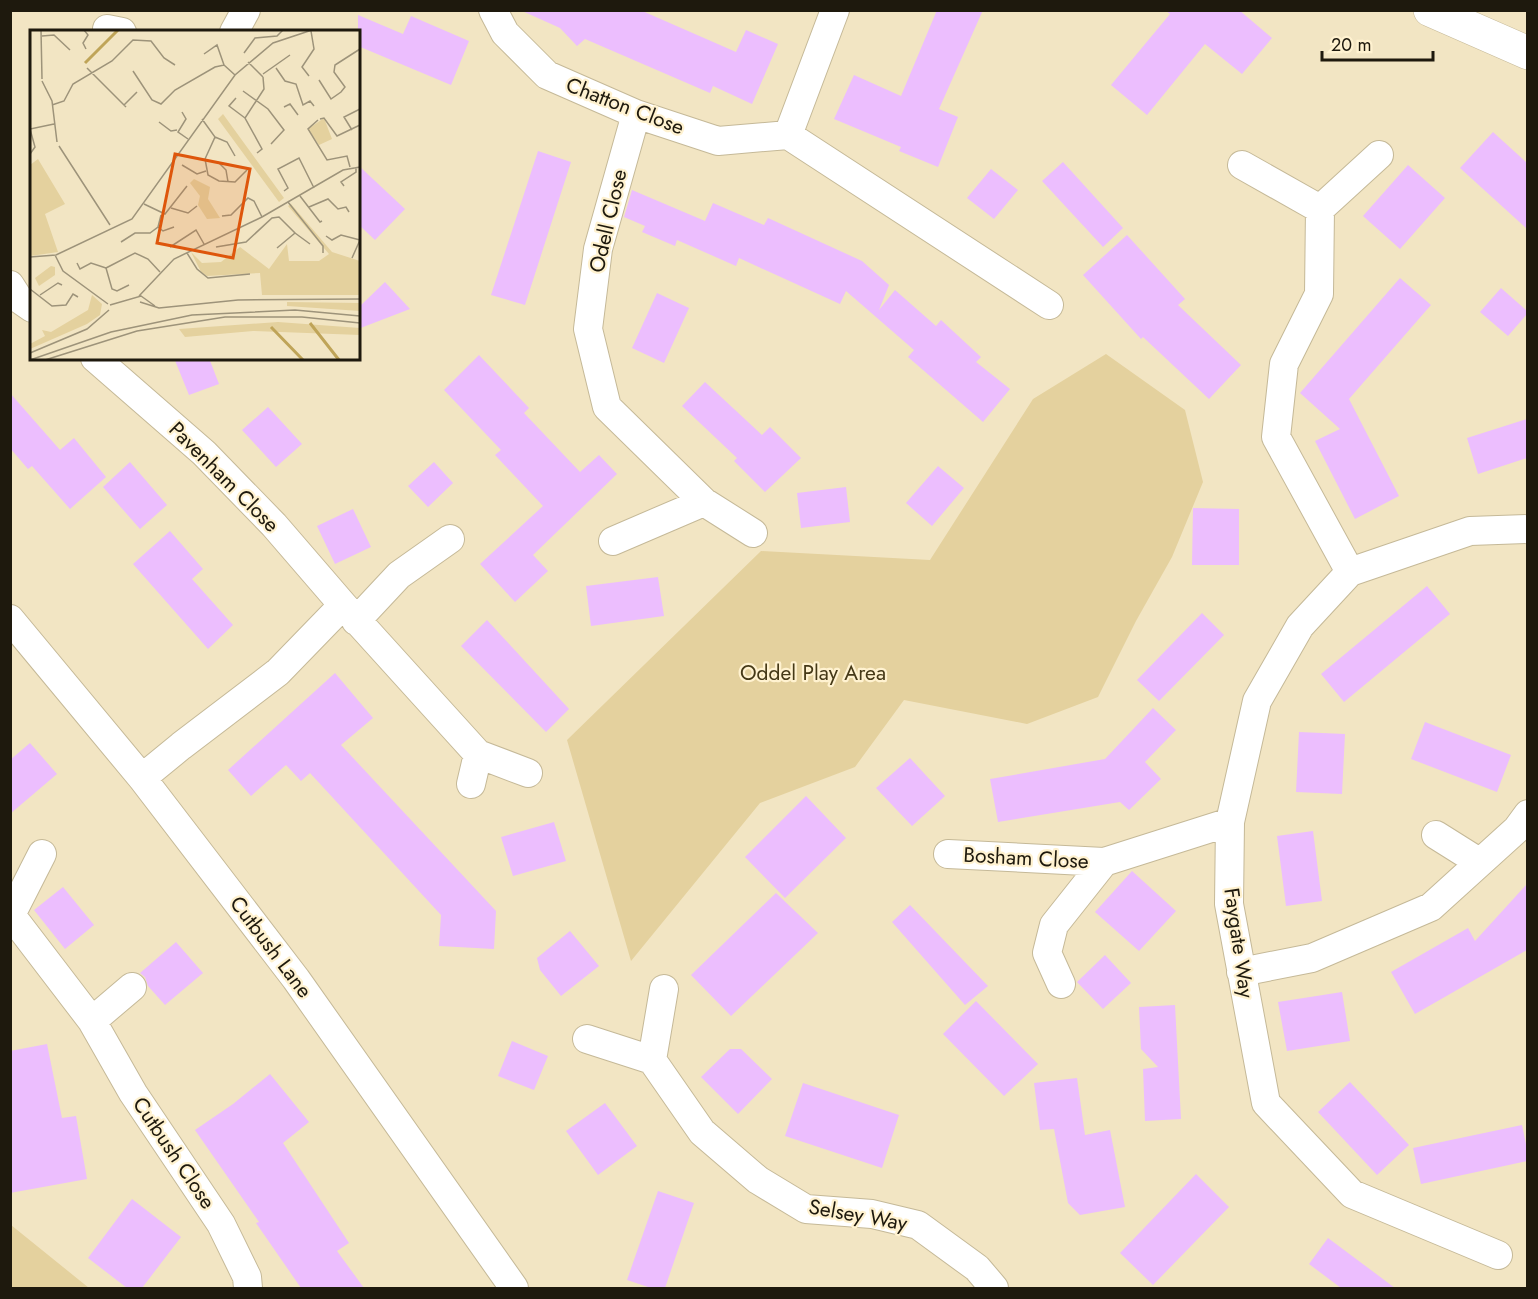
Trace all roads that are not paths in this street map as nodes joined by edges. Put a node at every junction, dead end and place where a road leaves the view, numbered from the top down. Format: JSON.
{"nodes":[{"id":1,"x":246,"y":10,"type":"edge"},
{"id":2,"x":493,"y":10,"type":"edge"},
{"id":3,"x":835,"y":10,"type":"edge"},
{"id":4,"x":1430,"y":10,"type":"edge"},
{"id":5,"x":235,"y":30,"type":"edge"},
{"id":6,"x":1527,"y":53,"type":"edge"},
{"id":7,"x":636,"y":114,"type":"junction"},
{"id":8,"x":788,"y":135,"type":"junction"},
{"id":9,"x":1379,"y":155,"type":"dead end"},
{"id":10,"x":1242,"y":165,"type":"dead end"},
{"id":11,"x":1320,"y":209,"type":"junction"},
{"id":12,"x":1049,"y":304,"type":"dead end"},
{"id":13,"x":97,"y":360,"type":"edge"},
{"id":14,"x":704,"y":502,"type":"junction"},
{"id":15,"x":1527,"y":529,"type":"edge"},
{"id":16,"x":753,"y":533,"type":"dead end"},
{"id":17,"x":450,"y":540,"type":"dead end"},
{"id":18,"x":613,"y":541,"type":"dead end"},
{"id":19,"x":1350,"y":572,"type":"junction"},
{"id":20,"x":349,"y":613,"type":"junction"},
{"id":21,"x":10,"y":619,"type":"edge"},
{"id":22,"x":478,"y":754,"type":"junction"},
{"id":23,"x":528,"y":773,"type":"dead end"},
{"id":24,"x":142,"y":778,"type":"junction"},
{"id":25,"x":471,"y":784,"type":"dead end"},
{"id":26,"x":1527,"y":814,"type":"edge"},
{"id":27,"x":1230,"y":822,"type":"junction"},
{"id":28,"x":1436,"y":835,"type":"dead end"},
{"id":29,"x":42,"y":854,"type":"dead end"},
{"id":30,"x":948,"y":854,"type":"dead end"},
{"id":31,"x":1104,"y":862,"type":"junction"},
{"id":32,"x":1479,"y":862,"type":"junction"},
{"id":33,"x":1241,"y":972,"type":"junction"},
{"id":34,"x":1061,"y":984,"type":"dead end"},
{"id":35,"x":132,"y":987,"type":"dead end"},
{"id":36,"x":664,"y":989,"type":"dead end"},
{"id":37,"x":92,"y":1021,"type":"junction"},
{"id":38,"x":587,"y":1039,"type":"dead end"},
{"id":39,"x":652,"y":1060,"type":"junction"},
{"id":40,"x":1498,"y":1255,"type":"dead end"},
{"id":41,"x":248,"y":1288,"type":"edge"},
{"id":42,"x":514,"y":1288,"type":"edge"},
{"id":43,"x":994,"y":1288,"type":"edge"}],
"edges":[{"from":1,"to":5,"type":"street"},
{"from":2,"to":7,"type":"street","name":"Chatton Close"},
{"from":3,"to":8,"type":"street"},
{"from":4,"to":6,"type":"street"},
{"from":7,"to":8,"type":"street","name":"Chatton Close"},
{"from":7,"to":14,"type":"street","name":"Odell Close"},
{"from":8,"to":12,"type":"street"},
{"from":9,"to":11,"type":"street"},
{"from":10,"to":11,"type":"street"},
{"from":11,"to":19,"type":"street"},
{"from":13,"to":20,"type":"street","name":"Pavenham Close"},
{"from":14,"to":16,"type":"street","name":"Odell Close"},
{"from":14,"to":18,"type":"street"},
{"from":15,"to":19,"type":"street","name":"Faygate Way"},
{"from":17,"to":20,"type":"street"},
{"from":19,"to":27,"type":"street","name":"Faygate Way"},
{"from":20,"to":22,"type":"street","name":"Pavenham Close"},
{"from":20,"to":24,"type":"street"},
{"from":21,"to":24,"type":"street","name":"Cutbush Lane"},
{"from":22,"to":23,"type":"street","name":"Pavenham Close"},
{"from":22,"to":25,"type":"street"},
{"from":24,"to":42,"type":"street","name":"Cutbush Lane"},
{"from":26,"to":32,"type":"street"},
{"from":27,"to":31,"type":"street","name":"Bosham Close"},
{"from":27,"to":33,"type":"street","name":"Faygate Way"},
{"from":28,"to":32,"type":"street"},
{"from":29,"to":37,"type":"street","name":"Cutbush Close"},
{"from":30,"to":31,"type":"street","name":"Bosham Close"},
{"from":31,"to":34,"type":"street","name":"Bosham Close"},
{"from":32,"to":33,"type":"street"},
{"from":33,"to":40,"type":"street","name":"Faygate Way"},
{"from":35,"to":37,"type":"street"},
{"from":36,"to":39,"type":"street"},
{"from":37,"to":41,"type":"street","name":"Cutbush Close"},
{"from":38,"to":39,"type":"street"},
{"from":39,"to":43,"type":"street","name":"Selsey Way"}]}
